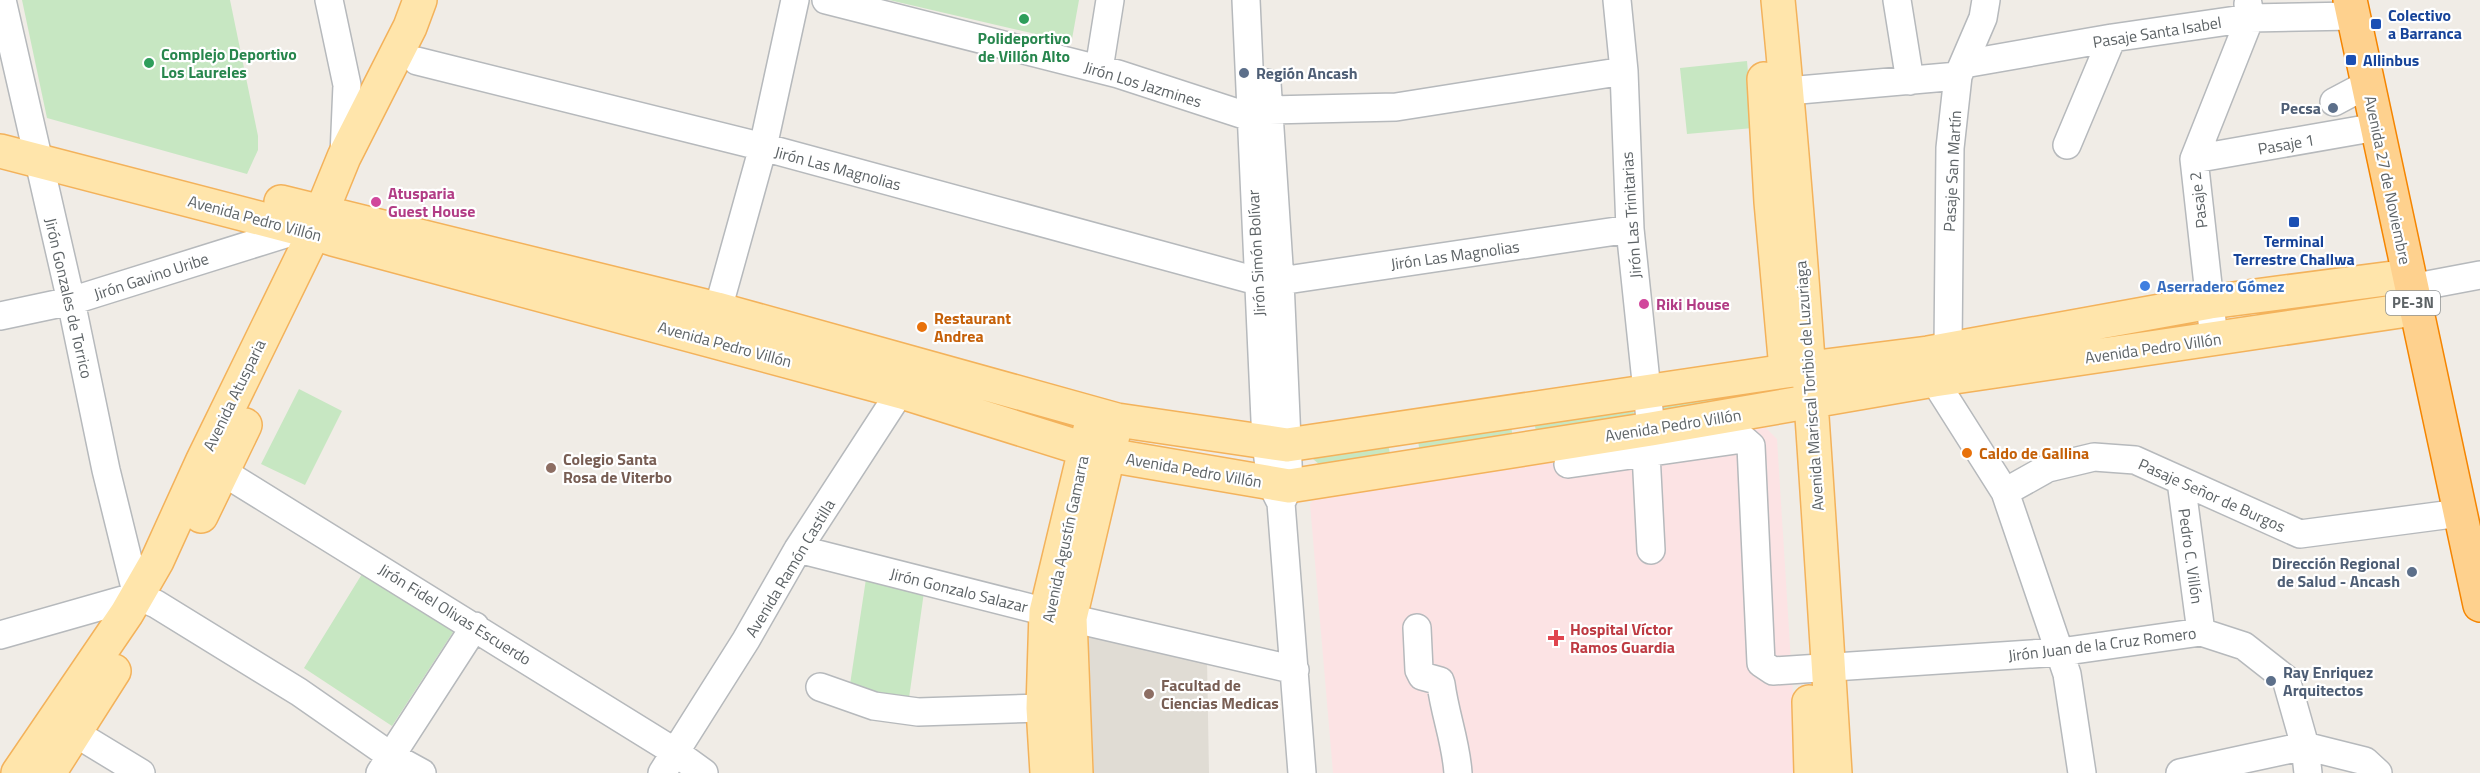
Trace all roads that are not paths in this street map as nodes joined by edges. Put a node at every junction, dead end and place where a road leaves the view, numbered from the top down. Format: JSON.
{"nodes":[{"id":1,"x":2,"y":0,"type":"edge"},
{"id":2,"x":329,"y":0,"type":"edge"},
{"id":3,"x":420,"y":0,"type":"edge"},
{"id":4,"x":441,"y":0,"type":"edge"},
{"id":5,"x":795,"y":0,"type":"edge"},
{"id":6,"x":826,"y":0,"type":"edge"},
{"id":7,"x":1110,"y":0,"type":"edge"},
{"id":8,"x":1246,"y":0,"type":"edge"},
{"id":9,"x":1263,"y":0,"type":"edge"},
{"id":10,"x":1617,"y":0,"type":"edge"},
{"id":11,"x":1757,"y":0,"type":"edge"},
{"id":12,"x":1778,"y":0,"type":"edge"},
{"id":13,"x":1898,"y":0,"type":"edge"},
{"id":14,"x":1986,"y":0,"type":"edge"},
{"id":15,"x":2351,"y":8,"type":"edge"},
{"id":16,"x":2249,"y":9,"type":"edge"},
{"id":17,"x":2112,"y":38,"type":"junction"},
{"id":18,"x":417,"y":61,"type":"junction"},
{"id":19,"x":1099,"y":69,"type":"junction"},
{"id":20,"x":1961,"y":70,"type":"junction"},
{"id":21,"x":1624,"y":71,"type":"junction"},
{"id":22,"x":1910,"y":81,"type":"junction"},
{"id":23,"x":2368,"y":84,"type":"junction"},
{"id":24,"x":1776,"y":92,"type":"junction"},
{"id":25,"x":1259,"y":113,"type":"junction"},
{"id":26,"x":2329,"y":119,"type":"junction"},
{"id":27,"x":2377,"y":127,"type":"junction"},
{"id":28,"x":0,"y":132,"type":"edge"},
{"id":29,"x":2067,"y":145,"type":"dead end"},
{"id":30,"x":763,"y":147,"type":"junction"},
{"id":31,"x":0,"y":151,"type":"edge"},
{"id":32,"x":35,"y":151,"type":"junction"},
{"id":33,"x":344,"y":157,"type":"junction"},
{"id":34,"x":2194,"y":159,"type":"junction"},
{"id":35,"x":322,"y":226,"type":"junction"},
{"id":36,"x":1630,"y":229,"type":"junction"},
{"id":37,"x":2480,"y":275,"type":"edge"},
{"id":38,"x":1269,"y":281,"type":"junction"},
{"id":39,"x":2411,"y":291,"type":"junction"},
{"id":40,"x":71,"y":302,"type":"junction"},
{"id":41,"x":2210,"y":302,"type":"junction"},
{"id":42,"x":0,"y":316,"type":"edge"},
{"id":43,"x":714,"y":325,"type":"junction"},
{"id":44,"x":2214,"y":339,"type":"junction"},
{"id":45,"x":1936,"y":360,"type":"junction"},
{"id":46,"x":1797,"y":370,"type":"junction"},
{"id":47,"x":910,"y":378,"type":"junction"},
{"id":48,"x":1647,"y":392,"type":"junction"},
{"id":49,"x":1800,"y":404,"type":"junction"},
{"id":50,"x":1519,"y":411,"type":"junction"},
{"id":51,"x":1106,"y":417,"type":"junction"},
{"id":52,"x":1397,"y":429,"type":"junction"},
{"id":53,"x":1648,"y":441,"type":"junction"},
{"id":54,"x":1276,"y":444,"type":"junction"},
{"id":55,"x":1525,"y":449,"type":"junction"},
{"id":56,"x":1096,"y":452,"type":"junction"},
{"id":57,"x":1568,"y":464,"type":"dead end"},
{"id":58,"x":212,"y":467,"type":"junction"},
{"id":59,"x":1404,"y":468,"type":"junction"},
{"id":60,"x":2181,"y":481,"type":"junction"},
{"id":61,"x":1280,"y":491,"type":"junction"},
{"id":62,"x":2006,"y":492,"type":"junction"},
{"id":63,"x":2460,"y":513,"type":"junction"},
{"id":64,"x":798,"y":549,"type":"junction"},
{"id":65,"x":1651,"y":550,"type":"dead end"},
{"id":66,"x":146,"y":600,"type":"junction"},
{"id":67,"x":2480,"y":605,"type":"edge"},
{"id":68,"x":1058,"y":615,"type":"junction"},
{"id":69,"x":475,"y":626,"type":"junction"},
{"id":70,"x":1417,"y":628,"type":"dead end"},
{"id":71,"x":2201,"y":632,"type":"junction"},
{"id":72,"x":0,"y":635,"type":"edge"},
{"id":73,"x":2060,"y":652,"type":"junction"},
{"id":74,"x":1818,"y":669,"type":"junction"},
{"id":75,"x":1295,"y":670,"type":"junction"},
{"id":76,"x":820,"y":687,"type":"dead end"},
{"id":77,"x":1042,"y":708,"type":"junction"},
{"id":78,"x":64,"y":727,"type":"junction"},
{"id":79,"x":2305,"y":746,"type":"junction"},
{"id":80,"x":669,"y":762,"type":"edge"},
{"id":81,"x":385,"y":764,"type":"edge"},
{"id":82,"x":18,"y":773,"type":"edge"},
{"id":83,"x":49,"y":773,"type":"edge"},
{"id":84,"x":141,"y":773,"type":"edge"},
{"id":85,"x":422,"y":773,"type":"edge"},
{"id":86,"x":704,"y":773,"type":"edge"},
{"id":87,"x":1047,"y":773,"type":"edge"},
{"id":88,"x":1076,"y":773,"type":"edge"},
{"id":89,"x":1302,"y":773,"type":"edge"},
{"id":90,"x":1458,"y":773,"type":"edge"},
{"id":91,"x":1811,"y":773,"type":"edge"},
{"id":92,"x":1835,"y":773,"type":"edge"},
{"id":93,"x":2082,"y":773,"type":"edge"},
{"id":94,"x":2180,"y":773,"type":"edge"},
{"id":95,"x":2308,"y":773,"type":"edge"},
{"id":96,"x":2378,"y":773,"type":"edge"}],
"edges":[{"from":1,"to":32,"type":"street","name":"Jirón Gonzales de Torrico"},
{"from":2,"to":33,"type":"street"},
{"from":3,"to":33,"type":"main road","name":"Avenida Atusparia"},
{"from":4,"to":18,"type":"main road","name":"Avenida Atusparia"},
{"from":5,"to":30,"type":"street"},
{"from":6,"to":19,"type":"street","name":"Jirón Los Jazmines"},
{"from":7,"to":19,"type":"street"},
{"from":8,"to":25,"type":"street","name":"Jirón Simón Bolívar"},
{"from":9,"to":25,"type":"street","name":"Jirón Simón Bolívar"},
{"from":10,"to":21,"type":"street","name":"Jirón Las Trinitarias"},
{"from":11,"to":24,"type":"main road","name":"Avenida Mariscal Toribio de Luzuriaga"},
{"from":12,"to":24,"type":"main road","name":"Avenida Mariscal Toribio de Luzuriaga"},
{"from":13,"to":22,"type":"street"},
{"from":14,"to":20,"type":"street","name":"Pasaje San Martín"},
{"from":15,"to":16,"type":"street","name":"Pasaje Santa Isabel"},
{"from":15,"to":23,"type":"highway","name":"Avenida 27 de Noviembre","number":"PE-3N"},
{"from":16,"to":17,"type":"street","name":"Pasaje Santa Isabel"},
{"from":16,"to":34,"type":"street","name":"Pasaje 2"},
{"from":17,"to":20,"type":"street","name":"Pasaje Santa Isabel"},
{"from":17,"to":29,"type":"street"},
{"from":18,"to":30,"type":"street","name":"Jirón Las Magnolias"},
{"from":18,"to":35,"type":"main road","name":"Avenida Atusparia"},
{"from":19,"to":25,"type":"street","name":"Jirón Los Jazmines"},
{"from":20,"to":22,"type":"street","name":"Pasaje Santa Isabel"},
{"from":20,"to":45,"type":"street","name":"Pasaje San Martín"},
{"from":21,"to":25,"type":"street","name":"Jirón Los Jazmines"},
{"from":21,"to":36,"type":"street","name":"Jirón Las Trinitarias"},
{"from":22,"to":24,"type":"street","name":"Pasaje Santa Isabel"},
{"from":23,"to":26,"type":"street"},
{"from":23,"to":27,"type":"highway","name":"Avenida 27 de Noviembre","number":"PE-3N"},
{"from":24,"to":46,"type":"main road","name":"Avenida Mariscal Toribio de Luzuriaga"},
{"from":25,"to":38,"type":"street","name":"Jirón Simón Bolívar"},
{"from":26,"to":27,"type":"street","name":"Pasaje 1"},
{"from":26,"to":34,"type":"street","name":"Pasaje 1"},
{"from":27,"to":39,"type":"highway","name":"Avenida 27 de Noviembre","number":"PE-3N"},
{"from":28,"to":32,"type":"main road","name":"Avenida Pedro Villón"},
{"from":30,"to":38,"type":"street","name":"Jirón Las Magnolias"},
{"from":30,"to":43,"type":"street"},
{"from":31,"to":32,"type":"main road","name":"Avenida Pedro Villón"},
{"from":32,"to":35,"type":"main road","name":"Avenida Pedro Villón"},
{"from":32,"to":40,"type":"street","name":"Jirón Gonzales de Torrico"},
{"from":33,"to":35,"type":"main road","name":"Avenida Atusparia"},
{"from":34,"to":41,"type":"street","name":"Pasaje 2"},
{"from":35,"to":40,"type":"street","name":"Jirón Gavino Uribe"},
{"from":35,"to":43,"type":"main road","name":"Avenida Pedro Villón"},
{"from":35,"to":58,"type":"main road","name":"Avenida Atusparia"},
{"from":36,"to":38,"type":"street","name":"Jirón Las Magnolias"},
{"from":36,"to":48,"type":"street","name":"Jirón Las Trinitarias"},
{"from":37,"to":39,"type":"street"},
{"from":38,"to":54,"type":"street","name":"Jirón Simón Bolívar"},
{"from":39,"to":41,"type":"main road","name":"Avenida Pedro Villón"},
{"from":39,"to":44,"type":"main road","name":"Avenida Pedro Villón"},
{"from":39,"to":63,"type":"highway","name":"Avenida 27 de Noviembre","number":"PE-3N"},
{"from":40,"to":42,"type":"street","name":"Jirón Gavino Uribe"},
{"from":40,"to":66,"type":"street","name":"Jirón Gonzales de Torrico"},
{"from":41,"to":44,"type":"street","name":"Pasaje 2"},
{"from":41,"to":45,"type":"main road","name":"Avenida Pedro Villón"},
{"from":43,"to":47,"type":"main road","name":"Avenida Pedro Villón"},
{"from":44,"to":45,"type":"main road","name":"Avenida Pedro Villón"},
{"from":45,"to":46,"type":"main road","name":"Avenida Pedro Villón"},
{"from":45,"to":49,"type":"main road","name":"Avenida Pedro Villón"},
{"from":45,"to":62,"type":"street"},
{"from":46,"to":48,"type":"main road","name":"Avenida Pedro Villón"},
{"from":46,"to":49,"type":"main road","name":"Avenida Mariscal Toribio de Luzuriaga"},
{"from":47,"to":51,"type":"main road","name":"Avenida Pedro Villón"},
{"from":47,"to":56,"type":"main road","name":"Avenida Pedro Villón"},
{"from":47,"to":64,"type":"street","name":"Avenida Ramón Castilla"},
{"from":48,"to":50,"type":"main road","name":"Avenida Pedro Villón"},
{"from":48,"to":53,"type":"street","name":"Jirón Las Trinitarias"},
{"from":49,"to":53,"type":"main road","name":"Avenida Pedro Villón"},
{"from":49,"to":74,"type":"main road","name":"Avenida Mariscal Toribio de Luzuriaga"},
{"from":50,"to":52,"type":"main road","name":"Avenida Pedro Villón"},
{"from":50,"to":55,"type":"main road"},
{"from":51,"to":54,"type":"main road","name":"Avenida Pedro Villón"},
{"from":51,"to":56,"type":"main road","name":"Avenida Agustín Gamarra"},
{"from":52,"to":54,"type":"main road","name":"Avenida Pedro Villón"},
{"from":52,"to":59,"type":"main road"},
{"from":53,"to":55,"type":"main road","name":"Avenida Pedro Villón"},
{"from":53,"to":57,"type":"street"},
{"from":53,"to":65,"type":"street","name":"Jirón Las Trinitarias"},
{"from":53,"to":74,"type":"street","name":"Jirón Juan de la Cruz Romero"},
{"from":54,"to":61,"type":"street","name":"Jirón Simón Bolívar"},
{"from":55,"to":59,"type":"main road","name":"Avenida Pedro Villón"},
{"from":56,"to":61,"type":"main road","name":"Avenida Pedro Villón"},
{"from":56,"to":68,"type":"main road","name":"Avenida Agustín Gamarra"},
{"from":58,"to":66,"type":"main road","name":"Avenida Atusparia"},
{"from":58,"to":69,"type":"street","name":"Jirón Fidel Olivas Escuerdo"},
{"from":59,"to":61,"type":"main road","name":"Avenida Pedro Villón"},
{"from":60,"to":62,"type":"street","name":"Pasaje Señor de Burgos"},
{"from":60,"to":63,"type":"street","name":"Pasaje Señor de Burgos"},
{"from":60,"to":71,"type":"street","name":"Pedro C. Villón"},
{"from":61,"to":75,"type":"street","name":"Jirón Simón Bolívar"},
{"from":62,"to":73,"type":"street"},
{"from":63,"to":67,"type":"highway","name":"Avenida 27 de Noviembre","number":"PE-3N"},
{"from":64,"to":68,"type":"street","name":"Jirón Gonzalo Salazar"},
{"from":64,"to":80,"type":"street","name":"Avenida Ramón Castilla"},
{"from":66,"to":72,"type":"street"},
{"from":66,"to":78,"type":"main road","name":"Avenida Atusparia"},
{"from":66,"to":81,"type":"street"},
{"from":68,"to":75,"type":"street","name":"Jirón Gonzalo Salazar"},
{"from":68,"to":77,"type":"main road","name":"Avenida Agustín Gamarra"},
{"from":68,"to":88,"type":"main road","name":"Avenida Agustín Gamarra"},
{"from":69,"to":80,"type":"street","name":"Jirón Fidel Olivas Escuerdo"},
{"from":69,"to":81,"type":"street"},
{"from":70,"to":90,"type":"street"},
{"from":71,"to":73,"type":"street","name":"Jirón Juan de la Cruz Romero"},
{"from":71,"to":79,"type":"street","name":"Jirón Juan de la Cruz Romero"},
{"from":73,"to":74,"type":"street","name":"Jirón Juan de la Cruz Romero"},
{"from":73,"to":93,"type":"street"},
{"from":74,"to":91,"type":"main road","name":"Avenida Mariscal Toribio de Luzuriaga"},
{"from":74,"to":92,"type":"main road","name":"Avenida Mariscal Toribio de Luzuriaga"},
{"from":75,"to":89,"type":"street","name":"Jirón Simón Bolívar"},
{"from":76,"to":77,"type":"street"},
{"from":77,"to":87,"type":"main road","name":"Avenida Agustín Gamarra"},
{"from":78,"to":82,"type":"main road","name":"Avenida Atusparia"},
{"from":78,"to":83,"type":"main road","name":"Avenida Atusparia"},
{"from":78,"to":84,"type":"street"},
{"from":79,"to":94,"type":"street"},
{"from":79,"to":95,"type":"street","name":"Jirón Juan de la Cruz Romero"},
{"from":79,"to":96,"type":"street"},
{"from":80,"to":86,"type":"street","name":"Jirón Fidel Olivas Escuerdo"},
{"from":81,"to":85,"type":"street"}]}
